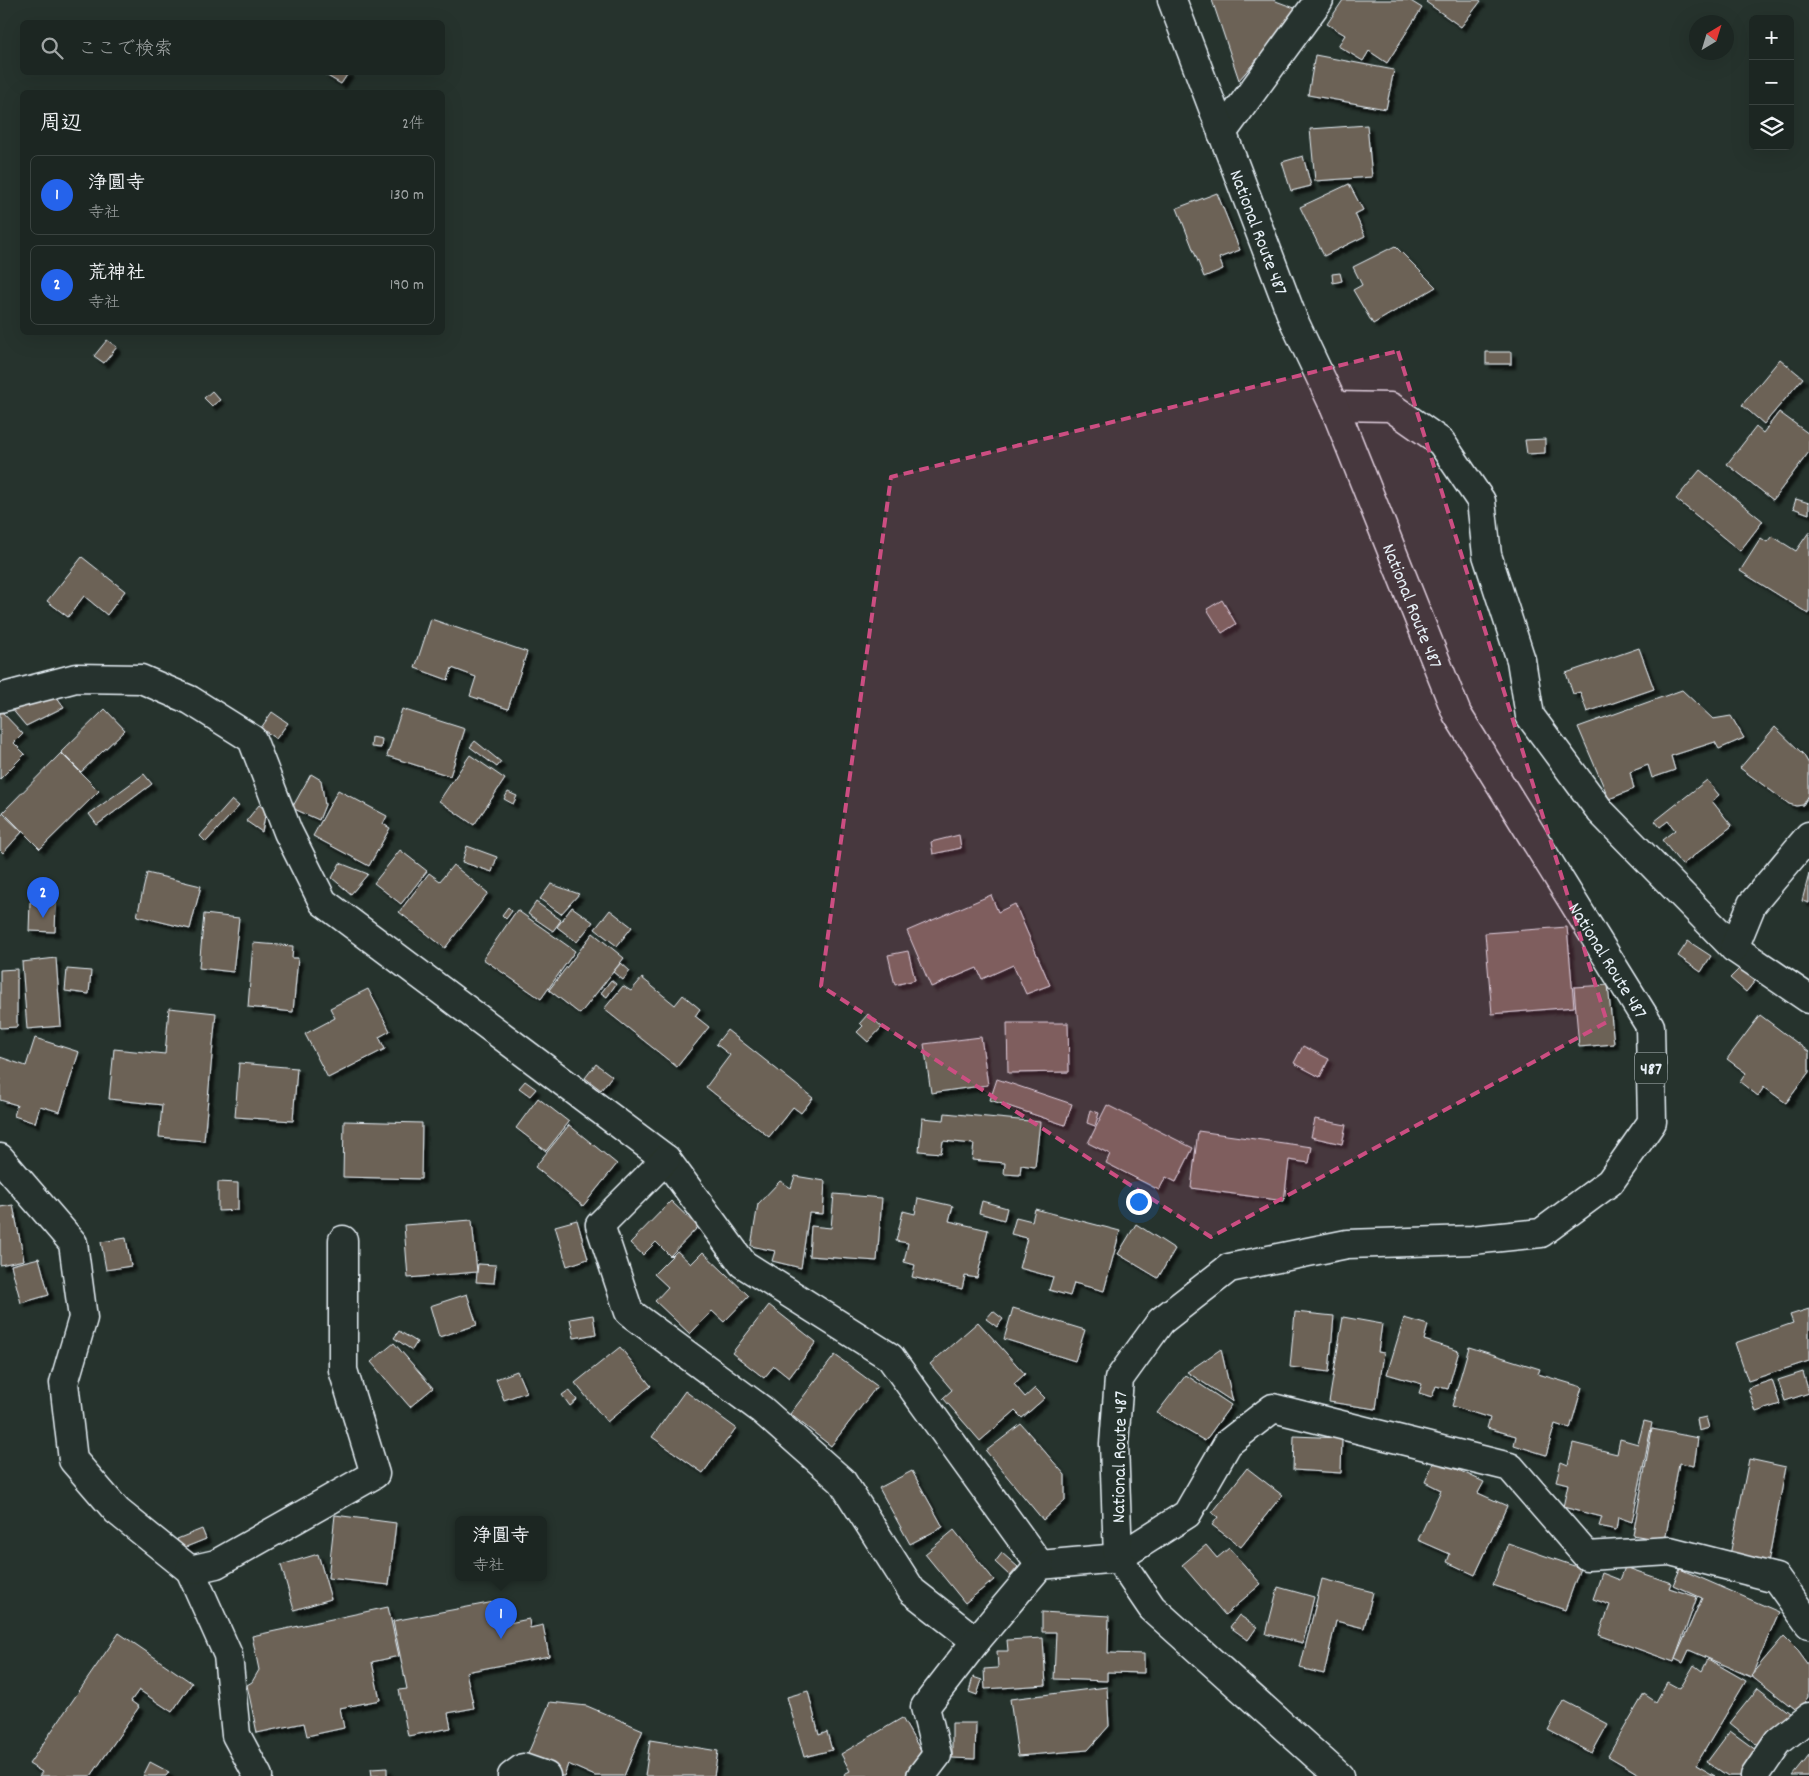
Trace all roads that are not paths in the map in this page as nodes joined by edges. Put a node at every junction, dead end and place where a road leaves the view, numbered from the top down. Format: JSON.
{"nodes":[{"id":1,"x":1172,"y":0,"type":"edge"},
{"id":2,"x":1319,"y":0,"type":"edge"},
{"id":3,"x":1222,"y":132,"type":"junction"},
{"id":4,"x":1334,"y":406,"type":"junction"},
{"id":5,"x":0,"y":698,"type":"edge"},
{"id":6,"x":1809,"y":836,"type":"edge"},
{"id":7,"x":1734,"y":948,"type":"junction"},
{"id":8,"x":1809,"y":999,"type":"edge"},
{"id":9,"x":0,"y":1158,"type":"edge"},
{"id":10,"x":666,"y":1159,"type":"junction"},
{"id":11,"x":343,"y":1240,"type":"dead end"},
{"id":12,"x":1118,"y":1558,"type":"junction"},
{"id":13,"x":1040,"y":1565,"type":"junction"},
{"id":14,"x":190,"y":1570,"type":"junction"},
{"id":15,"x":1809,"y":1624,"type":"edge"},
{"id":16,"x":976,"y":1641,"type":"junction"},
{"id":17,"x":1809,"y":1717,"type":"edge"},
{"id":18,"x":258,"y":1776,"type":"edge"},
{"id":19,"x":512,"y":1776,"type":"edge"},
{"id":20,"x":546,"y":1776,"type":"edge"},
{"id":21,"x":921,"y":1776,"type":"edge"},
{"id":22,"x":1339,"y":1776,"type":"edge"},
{"id":23,"x":1755,"y":1776,"type":"edge"}],
"edges":[{"from":1,"to":3,"type":"main road","name":"National Route 487","number":"487"},
{"from":2,"to":3,"type":"main road"},
{"from":3,"to":4,"type":"main road","name":"National Route 487","number":"487"},
{"from":4,"to":7,"type":"main road"},
{"from":4,"to":12,"type":"main road","name":"National Route 487","number":"487"},
{"from":5,"to":10,"type":"main road"},
{"from":6,"to":7,"type":"main road"},
{"from":7,"to":8,"type":"main road"},
{"from":9,"to":14,"type":"main road"},
{"from":10,"to":13,"type":"main road"},
{"from":10,"to":16,"type":"main road"},
{"from":11,"to":14,"type":"main road"},
{"from":12,"to":13,"type":"main road"},
{"from":12,"to":15,"type":"main road"},
{"from":12,"to":22,"type":"main road"},
{"from":13,"to":16,"type":"main road"},
{"from":14,"to":18,"type":"main road"},
{"from":16,"to":21,"type":"main road"},
{"from":17,"to":23,"type":"main road"},
{"from":19,"to":20,"type":"main road"}]}
